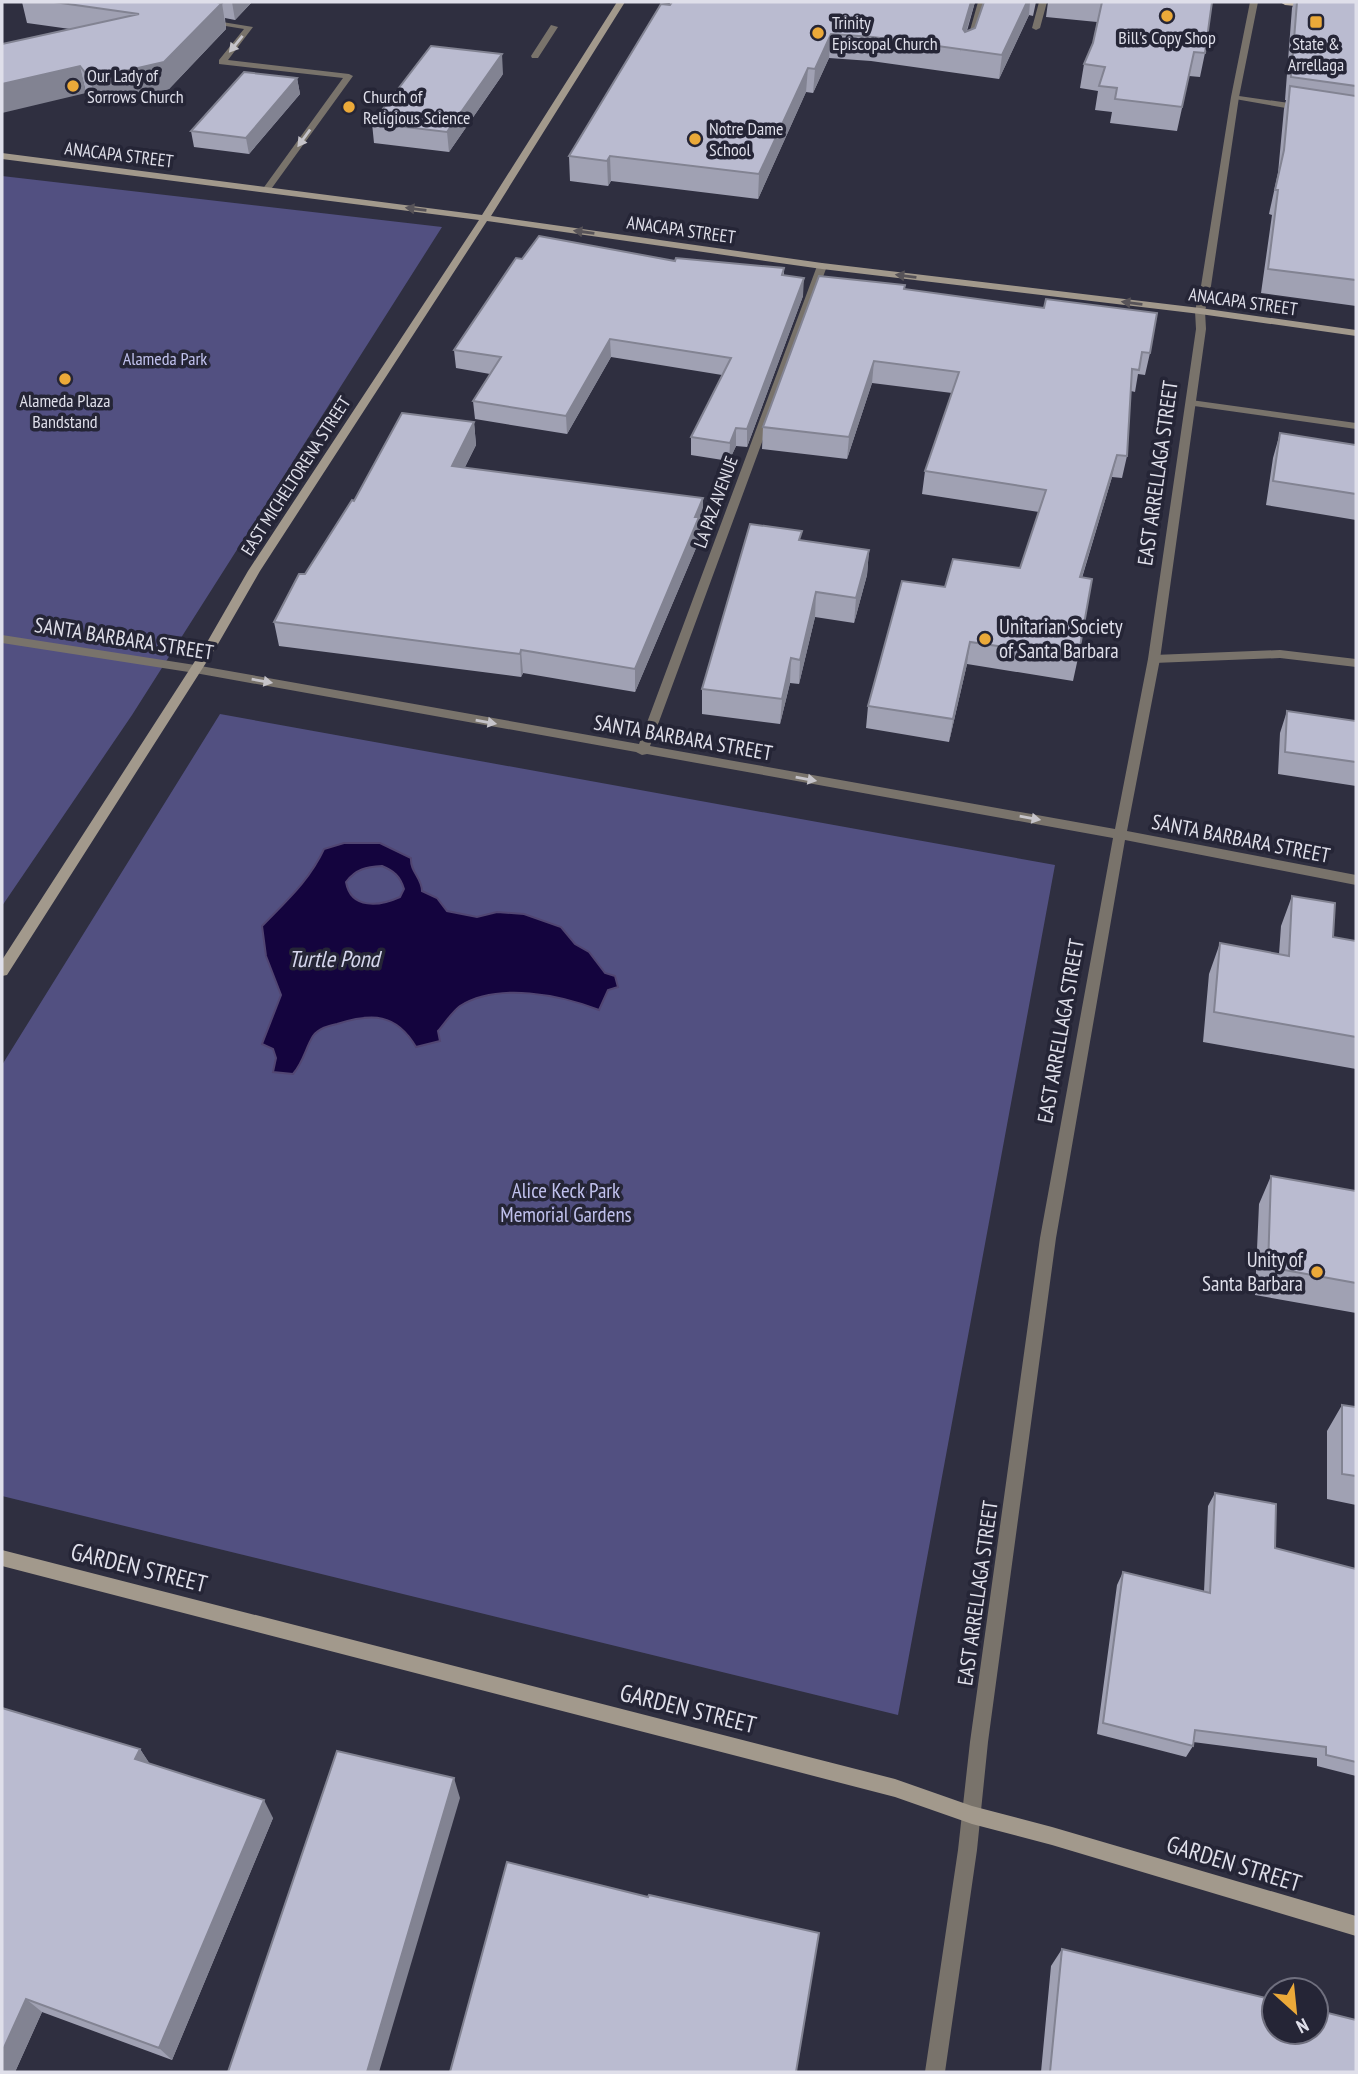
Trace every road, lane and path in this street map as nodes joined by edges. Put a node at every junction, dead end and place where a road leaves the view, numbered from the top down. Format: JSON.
{"nodes":[{"id":1,"x":621,"y":2,"type":"edge"},
{"id":2,"x":982,"y":2,"type":"edge"},
{"id":3,"x":1043,"y":2,"type":"edge"},
{"id":4,"x":1254,"y":2,"type":"edge"},
{"id":5,"x":1285,"y":2,"type":"edge"},
{"id":6,"x":1356,"y":9,"type":"edge"},
{"id":7,"x":198,"y":19,"type":"edge"},
{"id":8,"x":554,"y":27,"type":"dead end"},
{"id":9,"x":1036,"y":28,"type":"dead end"},
{"id":10,"x":966,"y":51,"type":"edge"},
{"id":11,"x":535,"y":56,"type":"dead end"},
{"id":12,"x":1235,"y":97,"type":"junction"},
{"id":13,"x":1319,"y":110,"type":"edge"},
{"id":14,"x":2,"y":156,"type":"edge"},
{"id":15,"x":266,"y":190,"type":"junction"},
{"id":16,"x":483,"y":218,"type":"junction"},
{"id":17,"x":822,"y":267,"type":"junction"},
{"id":18,"x":1200,"y":311,"type":"junction"},
{"id":19,"x":1356,"y":333,"type":"edge"},
{"id":20,"x":1191,"y":403,"type":"junction"},
{"id":21,"x":1356,"y":426,"type":"edge"},
{"id":22,"x":2,"y":639,"type":"edge"},
{"id":23,"x":1154,"y":659,"type":"junction"},
{"id":24,"x":1356,"y":663,"type":"edge"},
{"id":25,"x":195,"y":669,"type":"junction"},
{"id":26,"x":642,"y":751,"type":"junction"},
{"id":27,"x":1120,"y":835,"type":"junction"},
{"id":28,"x":1356,"y":880,"type":"edge"},
{"id":29,"x":2,"y":971,"type":"edge"},
{"id":30,"x":2,"y":1558,"type":"edge"},
{"id":31,"x":972,"y":1815,"type":"junction"},
{"id":32,"x":1356,"y":1926,"type":"edge"},
{"id":33,"x":935,"y":2072,"type":"edge"}],
"edges":[{"from":1,"to":16,"type":"street","name":"EAST MICHELTORENA STREET"},
{"from":2,"to":10,"type":"street"},
{"from":3,"to":9,"type":"street"},
{"from":4,"to":12,"type":"street","name":"EAST ARRELLAGA STREET"},
{"from":5,"to":6,"type":"main road"},
{"from":7,"to":15,"type":"street","one_way":true},
{"from":8,"to":11,"type":"street"},
{"from":12,"to":13,"type":"street"},
{"from":12,"to":18,"type":"street","name":"EAST ARRELLAGA STREET"},
{"from":14,"to":15,"type":"street","name":"ANACAPA STREET"},
{"from":16,"to":15,"type":"street","name":"ANACAPA STREET","one_way":true},
{"from":17,"to":16,"type":"street","name":"ANACAPA STREET","one_way":true},
{"from":16,"to":25,"type":"street","name":"EAST MICHELTORENA STREET"},
{"from":18,"to":17,"type":"street","name":"ANACAPA STREET","one_way":true},
{"from":17,"to":26,"type":"street","name":"LA PAZ AVENUE"},
{"from":18,"to":19,"type":"street","name":"ANACAPA STREET"},
{"from":18,"to":20,"type":"street","name":"EAST ARRELLAGA STREET"},
{"from":20,"to":21,"type":"street"},
{"from":20,"to":23,"type":"street","name":"EAST ARRELLAGA STREET"},
{"from":22,"to":25,"type":"street","name":"SANTA BARBARA STREET"},
{"from":23,"to":24,"type":"street"},
{"from":23,"to":27,"type":"street","name":"EAST ARRELLAGA STREET"},
{"from":25,"to":26,"type":"street","name":"SANTA BARBARA STREET","one_way":true},
{"from":25,"to":29,"type":"street","name":"EAST MICHELTORENA STREET"},
{"from":26,"to":27,"type":"street","name":"SANTA BARBARA STREET","one_way":true},
{"from":27,"to":28,"type":"street","name":"SANTA BARBARA STREET"},
{"from":27,"to":31,"type":"street","name":"EAST ARRELLAGA STREET"},
{"from":30,"to":31,"type":"street","name":"GARDEN STREET"},
{"from":31,"to":32,"type":"street","name":"GARDEN STREET"},
{"from":31,"to":33,"type":"street","name":"EAST ARRELLAGA STREET"}]}
